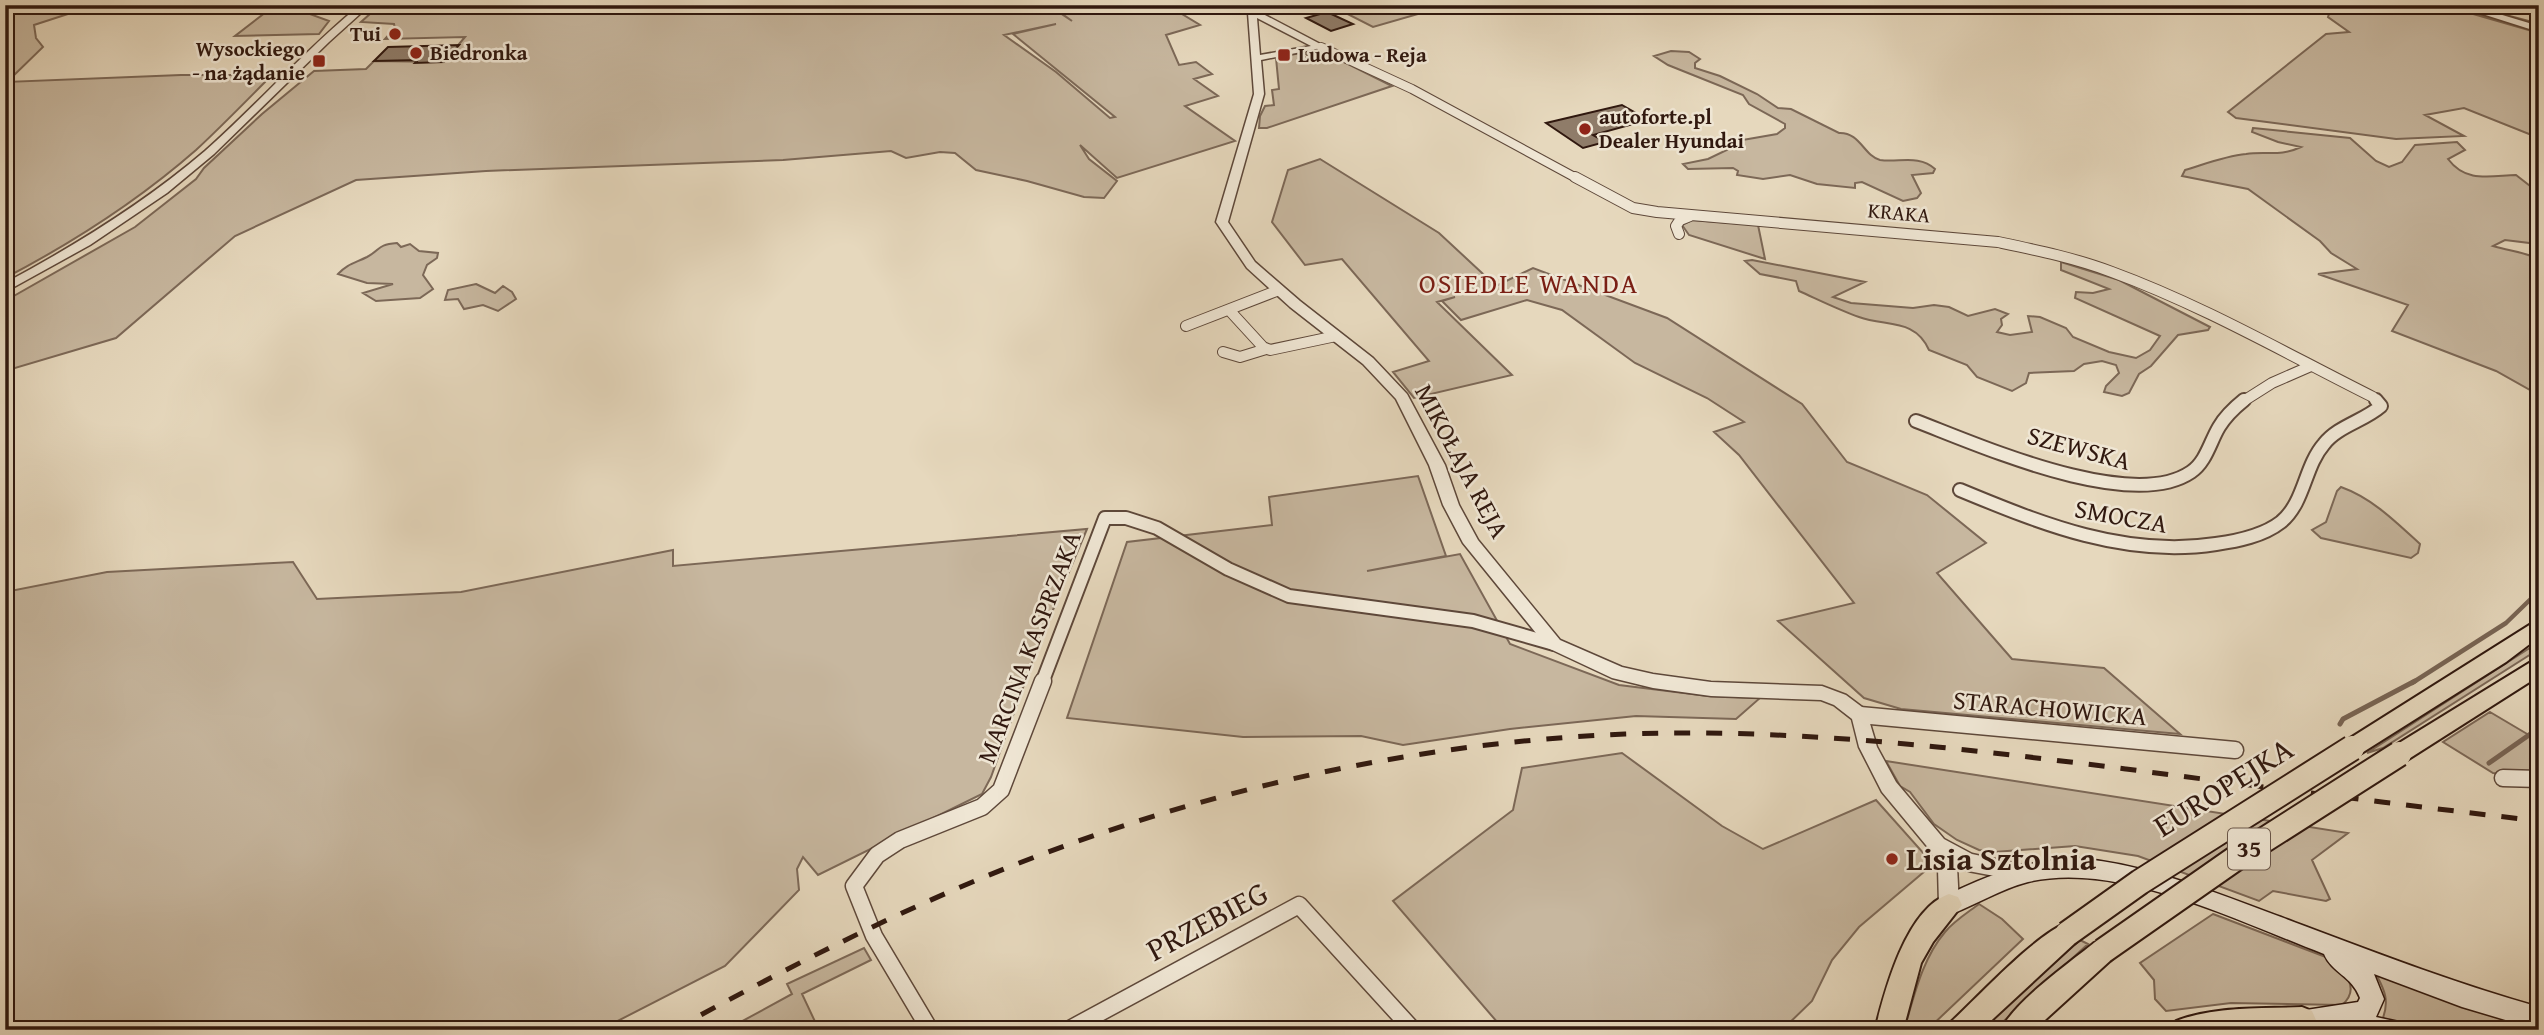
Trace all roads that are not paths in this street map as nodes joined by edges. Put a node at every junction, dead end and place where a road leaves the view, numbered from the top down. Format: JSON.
{"nodes":[{"id":1,"x":366,"y":5,"type":"edge"},
{"id":2,"x":1239,"y":5,"type":"edge"},
{"id":3,"x":2458,"y":5,"type":"edge"},
{"id":4,"x":1252,"y":13,"type":"junction"},
{"id":5,"x":2539,"y":27,"type":"edge"},
{"id":6,"x":1321,"y":47,"type":"junction"},
{"id":7,"x":1258,"y":58,"type":"junction"},
{"id":8,"x":1694,"y":215,"type":"junction"},
{"id":9,"x":1679,"y":234,"type":"dead end"},
{"id":10,"x":5,"y":288,"type":"edge"},
{"id":11,"x":1279,"y":290,"type":"junction"},
{"id":12,"x":1230,"y":311,"type":"junction"},
{"id":13,"x":1186,"y":326,"type":"dead end"},
{"id":14,"x":1336,"y":336,"type":"junction"},
{"id":15,"x":1266,"y":349,"type":"junction"},
{"id":16,"x":1223,"y":352,"type":"dead end"},
{"id":17,"x":2311,"y":366,"type":"junction"},
{"id":18,"x":2379,"y":402,"type":"joint"},
{"id":19,"x":1916,"y":421,"type":"dead end"},
{"id":20,"x":1960,"y":490,"type":"dead end"},
{"id":21,"x":2539,"y":626,"type":"edge"},
{"id":22,"x":1555,"y":644,"type":"junction"},
{"id":23,"x":2539,"y":665,"type":"edge"},
{"id":24,"x":1860,"y":715,"type":"junction"},
{"id":25,"x":2235,"y":750,"type":"dead end"},
{"id":26,"x":2504,"y":778,"type":"dead end"},
{"id":27,"x":2539,"y":779,"type":"edge"},
{"id":28,"x":1937,"y":845,"type":"junction"},
{"id":29,"x":2021,"y":872,"type":"junction"},
{"id":30,"x":1949,"y":905,"type":"junction"},
{"id":31,"x":870,"y":927,"type":"joint"},
{"id":32,"x":2323,"y":944,"type":"junction"},
{"id":33,"x":2539,"y":1019,"type":"edge"},
{"id":34,"x":2301,"y":1020,"type":"junction"},
{"id":35,"x":930,"y":1030,"type":"edge"},
{"id":36,"x":1068,"y":1030,"type":"edge"},
{"id":37,"x":1413,"y":1030,"type":"edge"},
{"id":38,"x":1889,"y":1030,"type":"edge"},
{"id":39,"x":1962,"y":1030,"type":"edge"},
{"id":40,"x":2015,"y":1030,"type":"edge"},
{"id":41,"x":2186,"y":1030,"type":"edge"},
{"id":42,"x":2390,"y":1030,"type":"edge"}],
"edges":[{"from":1,"to":10,"type":"street"},
{"from":2,"to":4,"type":"street"},
{"from":3,"to":5,"type":"street"},
{"from":4,"to":6,"type":"street"},
{"from":4,"to":7,"type":"street"},
{"from":6,"to":7,"type":"street"},
{"from":6,"to":8,"type":"street","name":"KRAKA"},
{"from":7,"to":11,"type":"street","name":"MIKOŁAJA REJA"},
{"from":8,"to":9,"type":"street"},
{"from":8,"to":17,"type":"street","name":"KRAKA"},
{"from":11,"to":12,"type":"street"},
{"from":11,"to":14,"type":"street","name":"MIKOŁAJA REJA"},
{"from":12,"to":13,"type":"street"},
{"from":12,"to":15,"type":"street"},
{"from":14,"to":15,"type":"street"},
{"from":14,"to":22,"type":"street","name":"MIKOŁAJA REJA"},
{"from":15,"to":16,"type":"street"},
{"from":17,"to":18,"type":"street","name":"KRAKA"},
{"from":17,"to":19,"type":"street","name":"SZEWSKA"},
{"from":18,"to":20,"type":"street","name":"SMOCZA"},
{"from":21,"to":39,"type":"main road","name":"EUROPEJKA","number":"35","bridge":true},
{"from":22,"to":24,"type":"street","name":"MIKOŁAJA REJA"},
{"from":22,"to":31,"type":"street","name":"MARCINA KASPRZAKA"},
{"from":23,"to":40,"type":"main road","number":"35","bridge":true},
{"from":24,"to":25,"type":"street","name":"STARACHOWICKA"},
{"from":24,"to":28,"type":"street"},
{"from":26,"to":27,"type":"street"},
{"from":28,"to":29,"type":"street"},
{"from":28,"to":30,"type":"street"},
{"from":29,"to":30,"type":"main road"},
{"from":29,"to":32,"type":"main road"},
{"from":30,"to":38,"type":"main road"},
{"from":31,"to":35,"type":"street"},
{"from":32,"to":33,"type":"main road"},
{"from":32,"to":34,"type":"main road"},
{"from":34,"to":41,"type":"main road"},
{"from":34,"to":42,"type":"main road"},
{"from":36,"to":37,"type":"street","name":"PRZEBIEG"}]}
